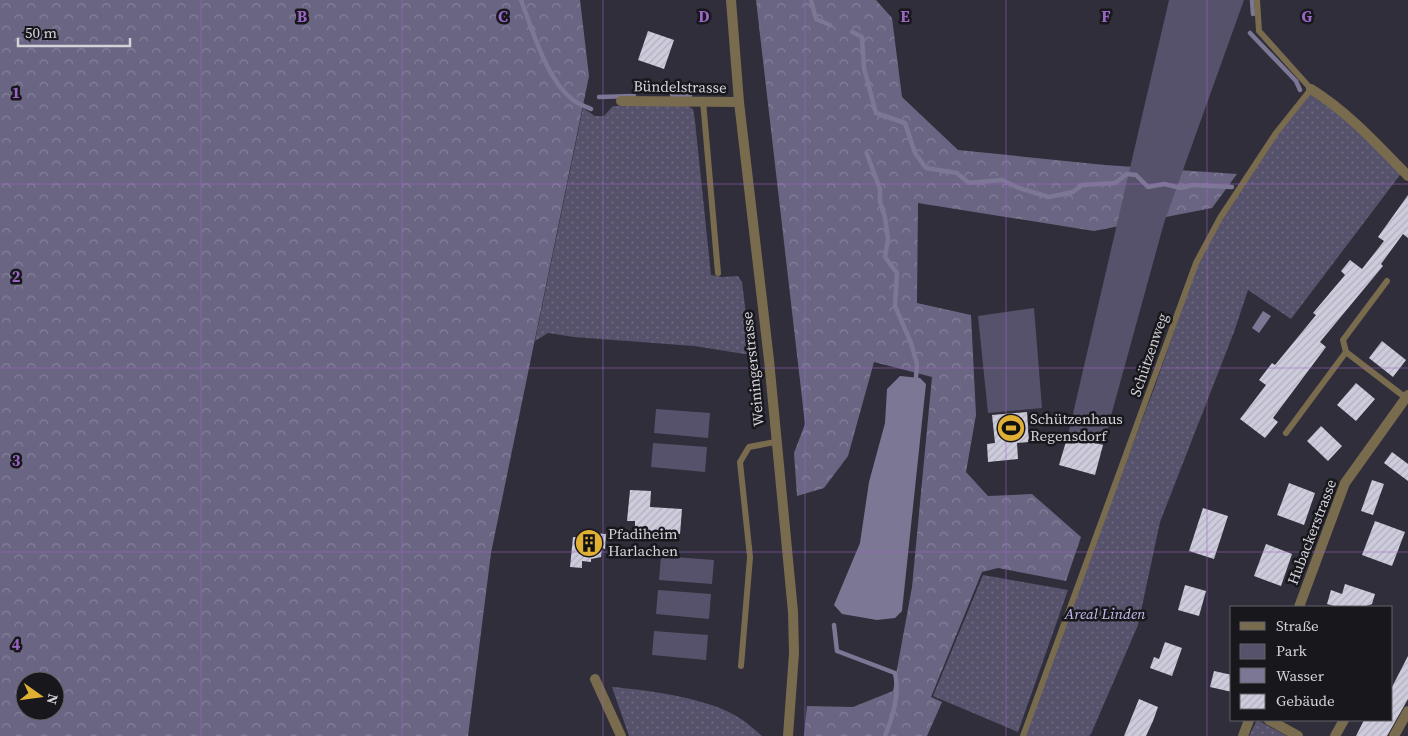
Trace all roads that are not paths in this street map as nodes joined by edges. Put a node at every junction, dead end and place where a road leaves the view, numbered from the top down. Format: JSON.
{"nodes":[{"id":1,"x":731,"y":0,"type":"edge"},
{"id":2,"x":1257,"y":0,"type":"edge"},
{"id":3,"x":1312,"y":89,"type":"junction"},
{"id":4,"x":621,"y":101,"type":"dead end"},
{"id":5,"x":703,"y":102,"type":"junction"},
{"id":6,"x":739,"y":102,"type":"junction"},
{"id":7,"x":1408,"y":176,"type":"edge"},
{"id":8,"x":718,"y":273,"type":"dead end"},
{"id":9,"x":1387,"y":281,"type":"dead end"},
{"id":10,"x":1346,"y":352,"type":"junction"},
{"id":11,"x":1407,"y":397,"type":"edge"},
{"id":12,"x":1286,"y":433,"type":"dead end"},
{"id":13,"x":776,"y":442,"type":"junction"},
{"id":14,"x":1298,"y":606,"type":"edge"},
{"id":15,"x":741,"y":666,"type":"dead end"},
{"id":16,"x":595,"y":679,"type":"dead end"},
{"id":17,"x":1408,"y":711,"type":"edge"},
{"id":18,"x":1249,"y":721,"type":"edge"},
{"id":19,"x":1271,"y":721,"type":"edge"},
{"id":20,"x":1344,"y":721,"type":"edge"},
{"id":21,"x":621,"y":736,"type":"edge"},
{"id":22,"x":788,"y":736,"type":"edge"},
{"id":23,"x":1023,"y":736,"type":"edge"},
{"id":24,"x":1243,"y":736,"type":"edge"},
{"id":25,"x":1298,"y":736,"type":"edge"},
{"id":26,"x":1336,"y":736,"type":"edge"},
{"id":27,"x":1394,"y":736,"type":"edge"}],
"edges":[{"from":1,"to":6,"type":"street","name":"Weiningerstrasse"},
{"from":2,"to":3,"type":"lane"},
{"from":3,"to":7,"type":"street"},
{"from":3,"to":23,"type":"lane","name":"Schützenweg"},
{"from":4,"to":5,"type":"street","name":"Bündelstrasse"},
{"from":5,"to":6,"type":"street","name":"Bündelstrasse"},
{"from":5,"to":8,"type":"lane"},
{"from":6,"to":13,"type":"street","name":"Weiningerstrasse"},
{"from":9,"to":10,"type":"lane"},
{"from":10,"to":11,"type":"lane"},
{"from":10,"to":12,"type":"lane"},
{"from":11,"to":14,"type":"street","name":"Hubackerstrasse"},
{"from":13,"to":15,"type":"lane"},
{"from":13,"to":22,"type":"street","name":"Weiningerstrasse"},
{"from":16,"to":21,"type":"street"},
{"from":17,"to":27,"type":"street"},
{"from":18,"to":24,"type":"street"},
{"from":19,"to":25,"type":"street"},
{"from":20,"to":26,"type":"street"}]}
